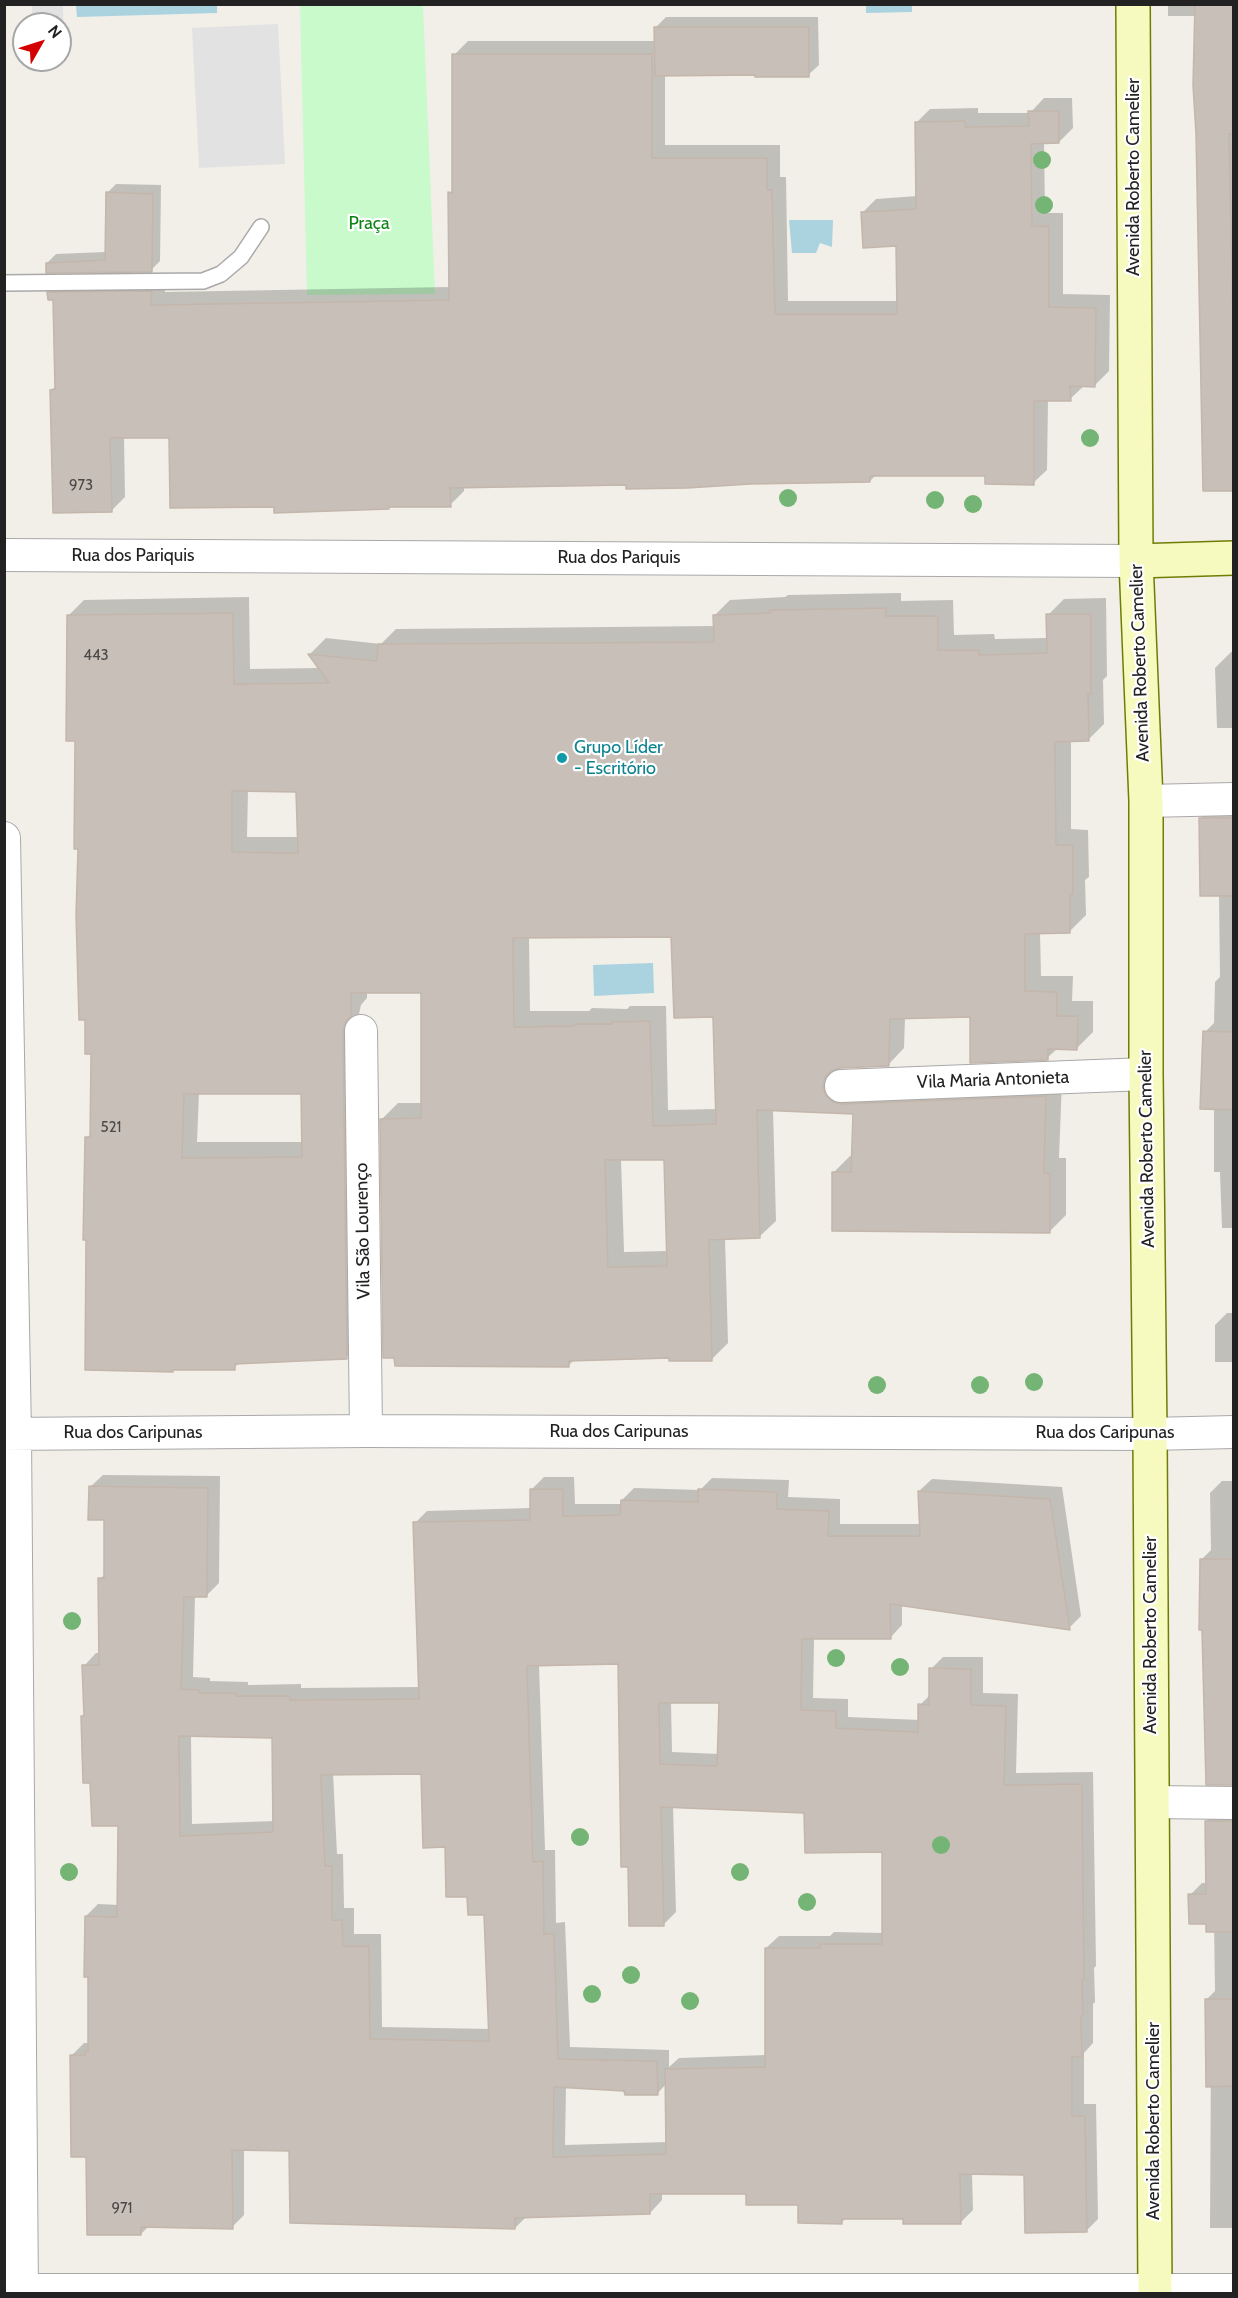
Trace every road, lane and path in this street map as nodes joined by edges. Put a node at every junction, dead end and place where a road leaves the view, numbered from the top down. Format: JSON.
{"nodes":[{"id":1,"x":1133,"y":4,"type":"edge"},
{"id":2,"x":261,"y":227,"type":"dead end"},
{"id":3,"x":4,"y":283,"type":"edge"},
{"id":4,"x":4,"y":555,"type":"edge"},
{"id":5,"x":1233,"y":558,"type":"edge"},
{"id":6,"x":1136,"y":561,"type":"junction"},
{"id":7,"x":1233,"y":799,"type":"edge"},
{"id":8,"x":1146,"y":801,"type":"junction"},
{"id":9,"x":4,"y":838,"type":"edge"},
{"id":10,"x":361,"y":1031,"type":"dead end"},
{"id":11,"x":1146,"y":1074,"type":"junction"},
{"id":12,"x":841,"y":1086,"type":"dead end"},
{"id":13,"x":366,"y":1431,"type":"junction"},
{"id":14,"x":1233,"y":1432,"type":"edge"},
{"id":15,"x":10,"y":1434,"type":"edge"},
{"id":16,"x":1150,"y":1434,"type":"junction"},
{"id":17,"x":1152,"y":1802,"type":"junction"},
{"id":18,"x":1233,"y":1803,"type":"edge"},
{"id":19,"x":1233,"y":2290,"type":"edge"},
{"id":20,"x":16,"y":2291,"type":"edge"},
{"id":21,"x":1155,"y":2291,"type":"edge"}],
"edges":[{"from":1,"to":6,"type":"main road","name":"Avenida Roberto Camelier"},
{"from":2,"to":3,"type":"lane"},
{"from":4,"to":6,"type":"street","name":"Rua dos Pariquis"},
{"from":5,"to":6,"type":"main road","name":"Rua dos Pariquis"},
{"from":6,"to":8,"type":"main road","name":"Avenida Roberto Camelier"},
{"from":7,"to":8,"type":"street"},
{"from":8,"to":11,"type":"main road","name":"Avenida Roberto Camelier"},
{"from":9,"to":15,"type":"street"},
{"from":10,"to":13,"type":"street","name":"Vila São Lourenço"},
{"from":11,"to":12,"type":"street","name":"Vila Maria Antonieta"},
{"from":11,"to":16,"type":"main road","name":"Avenida Roberto Camelier"},
{"from":13,"to":15,"type":"street","name":"Rua dos Caripunas"},
{"from":13,"to":16,"type":"street","name":"Rua dos Caripunas"},
{"from":14,"to":16,"type":"street","name":"Rua dos Caripunas"},
{"from":15,"to":20,"type":"street"},
{"from":16,"to":17,"type":"main road","name":"Avenida Roberto Camelier"},
{"from":17,"to":18,"type":"street"},
{"from":17,"to":21,"type":"main road","name":"Avenida Roberto Camelier"},
{"from":19,"to":21,"type":"street"},
{"from":20,"to":21,"type":"street"}]}
